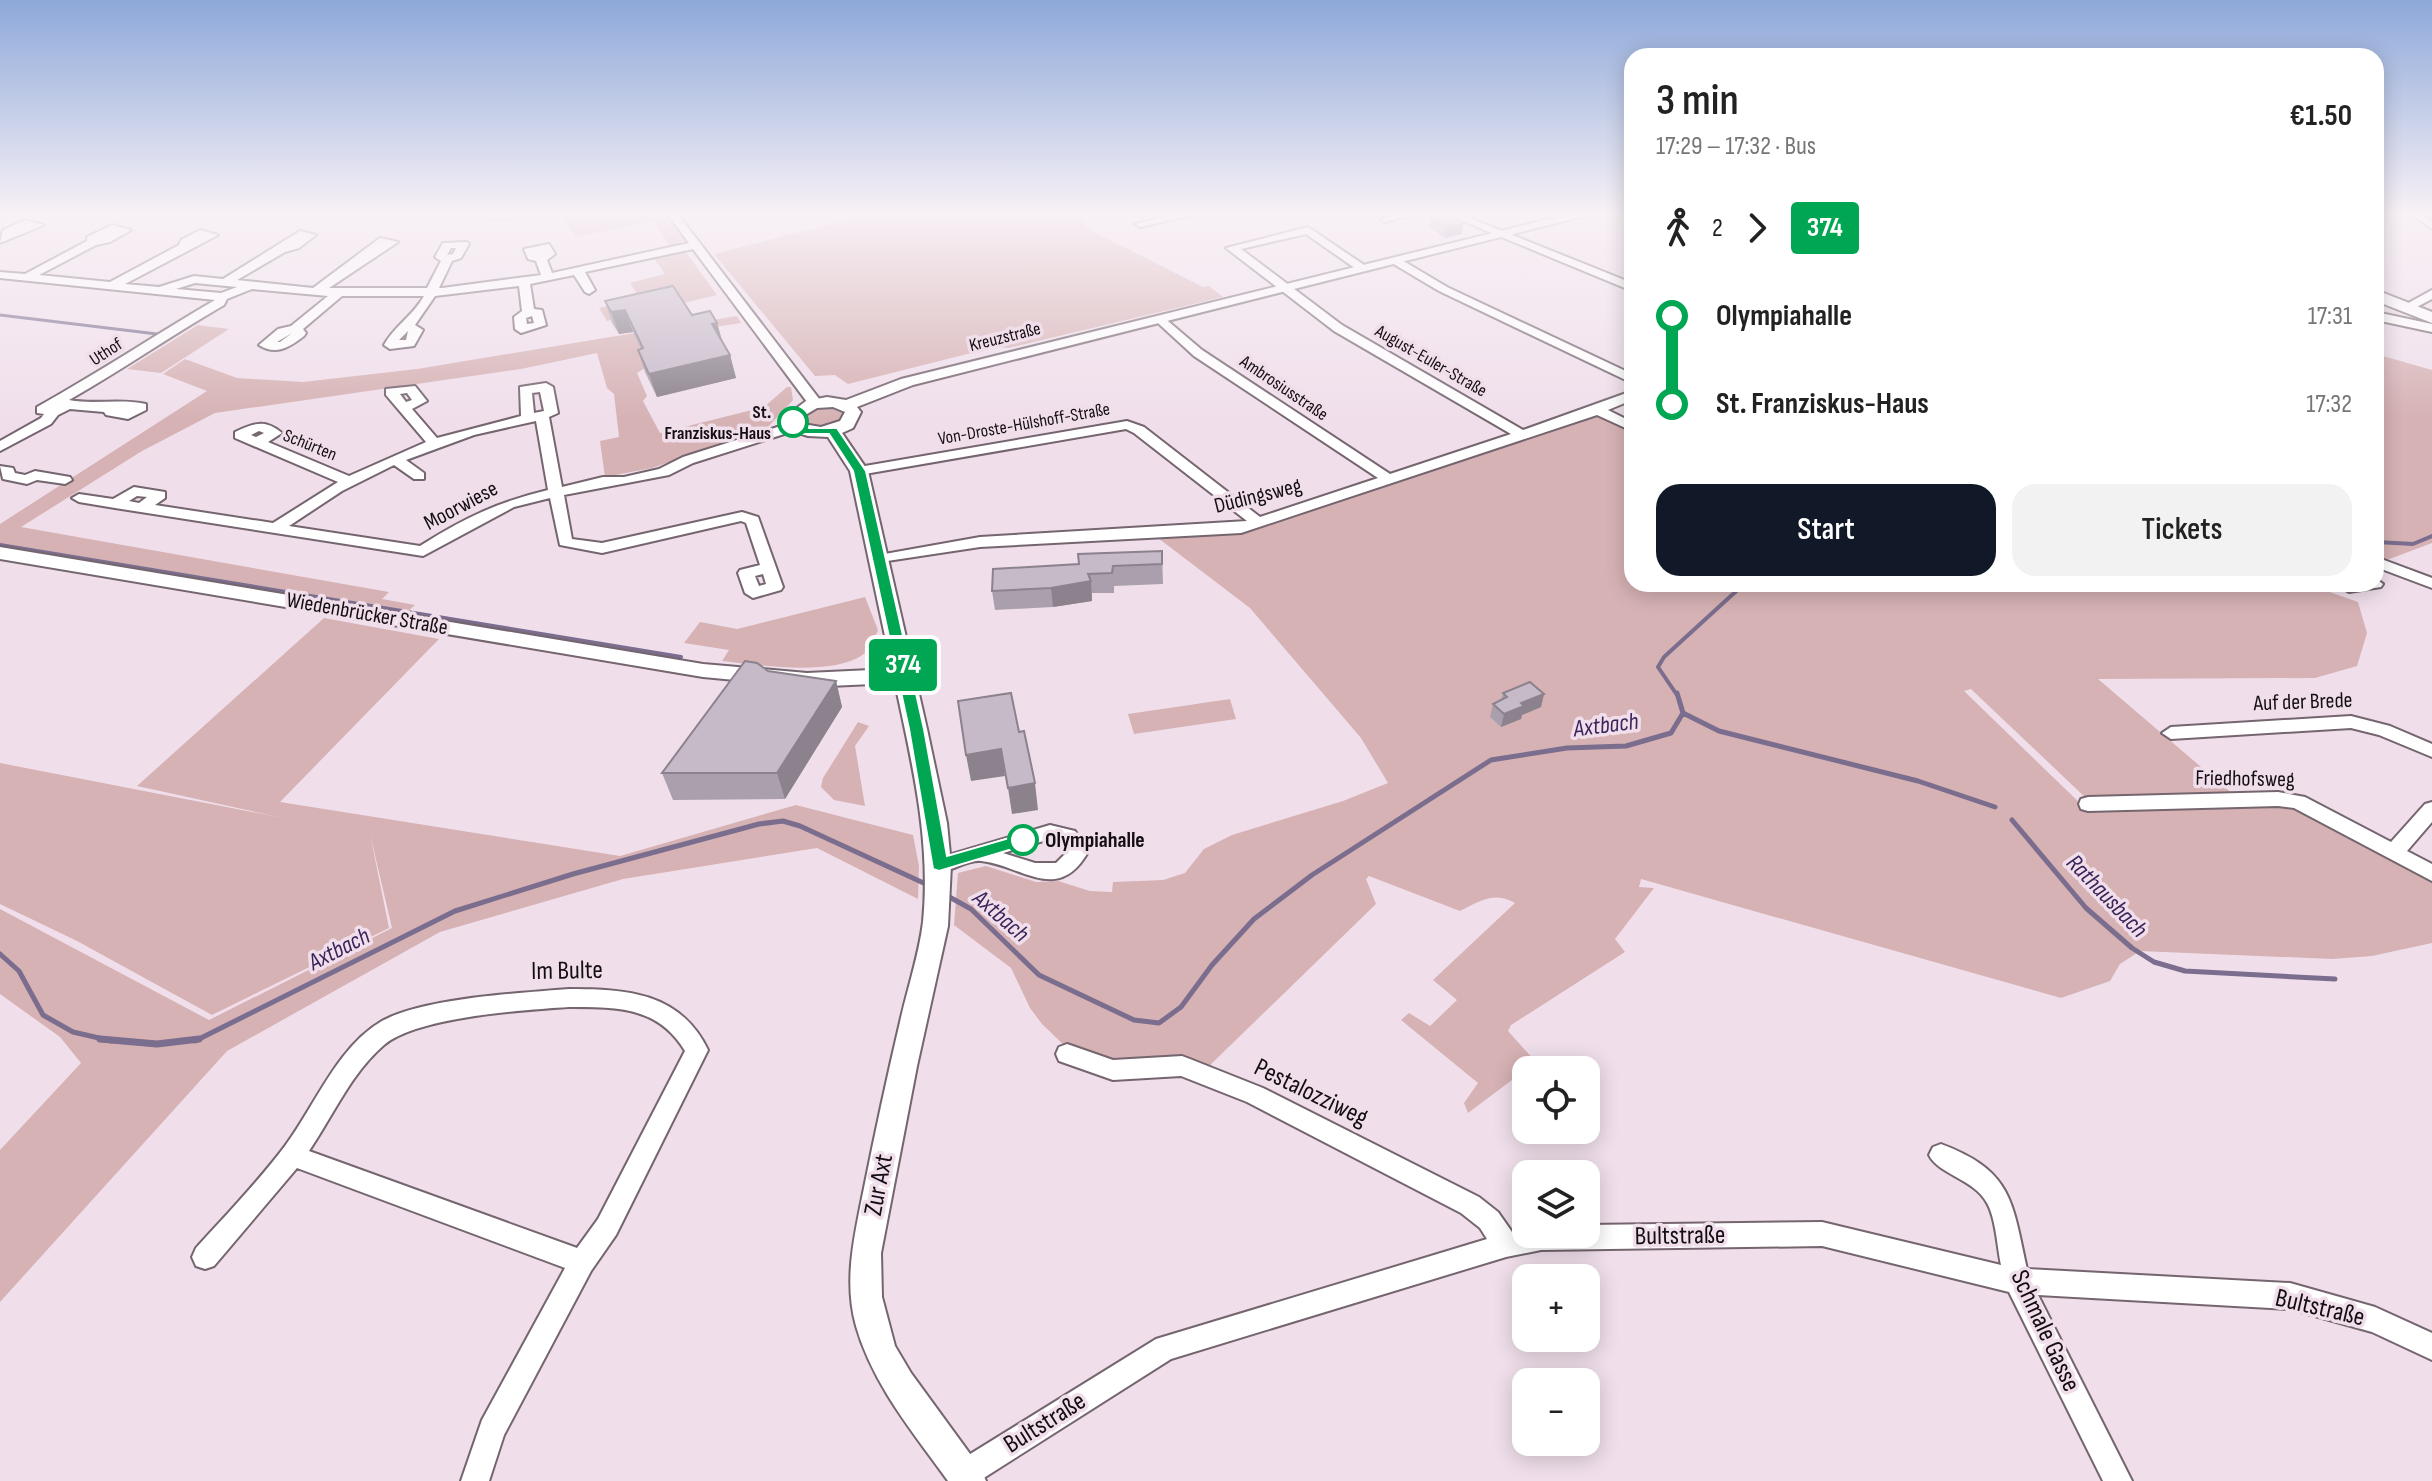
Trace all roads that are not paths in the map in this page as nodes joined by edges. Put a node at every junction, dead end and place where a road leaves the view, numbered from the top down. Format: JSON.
{"nodes":[{"id":1,"x":77,"y":281,"type":"edge"},
{"id":2,"x":121,"y":281,"type":"edge"},
{"id":3,"x":188,"y":281,"type":"edge"},
{"id":4,"x":217,"y":281,"type":"edge"},
{"id":5,"x":331,"y":281,"type":"edge"},
{"id":6,"x":436,"y":281,"type":"edge"},
{"id":7,"x":527,"y":281,"type":"edge"},
{"id":8,"x":584,"y":281,"type":"edge"},
{"id":9,"x":722,"y":281,"type":"edge"},
{"id":10,"x":1273,"y":281,"type":"edge"},
{"id":11,"x":1317,"y":281,"type":"edge"},
{"id":12,"x":1433,"y":281,"type":"edge"},
{"id":13,"x":226,"y":282,"type":"joint"},
{"id":14,"x":524,"y":282,"type":"junction"},
{"id":15,"x":114,"y":285,"type":"junction"},
{"id":16,"x":253,"y":285,"type":"junction"},
{"id":17,"x":162,"y":290,"type":"junction"},
{"id":18,"x":589,"y":290,"type":"dead end"},
{"id":19,"x":1284,"y":290,"type":"junction"},
{"id":20,"x":316,"y":292,"type":"junction"},
{"id":21,"x":430,"y":292,"type":"junction"},
{"id":22,"x":338,"y":293,"type":"junction"},
{"id":23,"x":2432,"y":294,"type":"edge"},
{"id":24,"x":222,"y":297,"type":"junction"},
{"id":25,"x":2384,"y":298,"type":"edge"},
{"id":26,"x":2407,"y":307,"type":"junction"},
{"id":27,"x":528,"y":312,"type":"dead end"},
{"id":28,"x":2432,"y":318,"type":"edge"},
{"id":29,"x":1162,"y":320,"type":"junction"},
{"id":30,"x":2384,"y":321,"type":"edge"},
{"id":31,"x":409,"y":327,"type":"dead end"},
{"id":32,"x":2432,"y":328,"type":"edge"},
{"id":33,"x":295,"y":329,"type":"dead end"},
{"id":34,"x":1624,"y":375,"type":"edge"},
{"id":35,"x":1624,"y":399,"type":"edge"},
{"id":36,"x":815,"y":403,"type":"junction"},
{"id":37,"x":847,"y":405,"type":"junction"},
{"id":38,"x":60,"y":406,"type":"junction"},
{"id":39,"x":404,"y":407,"type":"dead end"},
{"id":40,"x":110,"y":408,"type":"dead end"},
{"id":41,"x":1598,"y":410,"type":"junction"},
{"id":42,"x":1624,"y":423,"type":"edge"},
{"id":43,"x":795,"y":426,"type":"junction"},
{"id":44,"x":833,"y":431,"type":"junction"},
{"id":45,"x":1522,"y":435,"type":"junction"},
{"id":46,"x":257,"y":442,"type":"dead end"},
{"id":47,"x":434,"y":443,"type":"junction"},
{"id":48,"x":0,"y":447,"type":"edge"},
{"id":49,"x":394,"y":459,"type":"junction"},
{"id":50,"x":4,"y":470,"type":"edge"},
{"id":51,"x":859,"y":471,"type":"junction"},
{"id":52,"x":419,"y":476,"type":"dead end"},
{"id":53,"x":65,"y":480,"type":"dead end"},
{"id":54,"x":1390,"y":480,"type":"junction"},
{"id":55,"x":349,"y":481,"type":"junction"},
{"id":56,"x":557,"y":492,"type":"junction"},
{"id":57,"x":79,"y":498,"type":"dead end"},
{"id":58,"x":115,"y":504,"type":"junction"},
{"id":59,"x":141,"y":508,"type":"junction"},
{"id":60,"x":1259,"y":523,"type":"junction"},
{"id":61,"x":276,"y":528,"type":"junction"},
{"id":62,"x":0,"y":553,"type":"edge"},
{"id":63,"x":879,"y":560,"type":"junction"},
{"id":64,"x":2384,"y":564,"type":"edge"},
{"id":65,"x":2393,"y":567,"type":"junction"},
{"id":66,"x":768,"y":568,"type":"dead end"},
{"id":67,"x":2384,"y":575,"type":"edge"},
{"id":68,"x":2432,"y":583,"type":"edge"},
{"id":69,"x":903,"y":667,"type":"junction"},
{"id":70,"x":2171,"y":733,"type":"dead end"},
{"id":71,"x":2432,"y":751,"type":"edge"},
{"id":72,"x":2088,"y":804,"type":"dead end"},
{"id":73,"x":2432,"y":809,"type":"edge"},
{"id":74,"x":2394,"y":852,"type":"junction"},
{"id":75,"x":982,"y":854,"type":"dead end"},
{"id":76,"x":938,"y":873,"type":"junction"},
{"id":77,"x":2432,"y":873,"type":"edge"},
{"id":78,"x":1067,"y":1054,"type":"dead end"},
{"id":79,"x":1941,"y":1155,"type":"dead end"},
{"id":80,"x":293,"y":1156,"type":"junction"},
{"id":81,"x":1506,"y":1245,"type":"junction"},
{"id":82,"x":205,"y":1257,"type":"dead end"},
{"id":83,"x":582,"y":1262,"type":"junction"},
{"id":84,"x":2017,"y":1281,"type":"junction"},
{"id":85,"x":2432,"y":1347,"type":"edge"},
{"id":86,"x":966,"y":1477,"type":"edge"},
{"id":87,"x":475,"y":1481,"type":"edge"},
{"id":88,"x":2118,"y":1481,"type":"edge"}],
"edges":[{"from":1,"to":15,"type":"street"},
{"from":2,"to":15,"type":"street"},
{"from":3,"to":17,"type":"street"},
{"from":4,"to":13,"type":"street"},
{"from":5,"to":20,"type":"street"},
{"from":6,"to":21,"type":"street"},
{"from":7,"to":14,"type":"street"},
{"from":8,"to":18,"type":"street"},
{"from":9,"to":36,"type":"street"},
{"from":10,"to":19,"type":"street","name":"August-Euler-Straße"},
{"from":11,"to":19,"type":"street","name":"Kreuzstraße"},
{"from":12,"to":34,"type":"street"},
{"from":13,"to":16,"type":"street"},
{"from":14,"to":21,"type":"street"},
{"from":14,"to":27,"type":"street"},
{"from":15,"to":17,"type":"street"},
{"from":16,"to":20,"type":"street"},
{"from":16,"to":24,"type":"street","name":"Uthof"},
{"from":17,"to":24,"type":"street"},
{"from":19,"to":29,"type":"street","name":"Kreuzstraße"},
{"from":19,"to":45,"type":"street","name":"August-Euler-Straße"},
{"from":20,"to":22,"type":"street"},
{"from":21,"to":22,"type":"street"},
{"from":21,"to":31,"type":"street"},
{"from":22,"to":33,"type":"street"},
{"from":23,"to":26,"type":"street"},
{"from":24,"to":38,"type":"street","name":"Uthof"},
{"from":25,"to":26,"type":"main road"},
{"from":26,"to":28,"type":"main road"},
{"from":29,"to":37,"type":"street","name":"Kreuzstraße"},
{"from":29,"to":54,"type":"street","name":"Ambrosiusstraße"},
{"from":30,"to":32,"type":"street"},
{"from":35,"to":41,"type":"street","name":"Düdingsweg"},
{"from":36,"to":37,"type":"street"},
{"from":36,"to":43,"type":"street"},
{"from":37,"to":44,"type":"street"},
{"from":38,"to":40,"type":"street"},
{"from":38,"to":48,"type":"street","name":"Uthof"},
{"from":39,"to":47,"type":"street"},
{"from":41,"to":42,"type":"street"},
{"from":41,"to":45,"type":"street","name":"Düdingsweg"},
{"from":43,"to":44,"type":"street"},
{"from":43,"to":56,"type":"street","name":"Moorwiese"},
{"from":44,"to":51,"type":"street","name":"Zur Axt"},
{"from":45,"to":54,"type":"street","name":"Düdingsweg"},
{"from":46,"to":55,"type":"street","name":"Schürten"},
{"from":47,"to":49,"type":"street","name":"Schürten"},
{"from":47,"to":56,"type":"street","name":"Schürten"},
{"from":49,"to":52,"type":"street"},
{"from":49,"to":55,"type":"street","name":"Schürten"},
{"from":50,"to":53,"type":"street"},
{"from":51,"to":60,"type":"street","name":"Von-Droste-Hülshoff-Straße"},
{"from":51,"to":63,"type":"street","name":"Zur Axt"},
{"from":54,"to":60,"type":"street","name":"Düdingsweg"},
{"from":55,"to":61,"type":"street","name":"Schürten"},
{"from":56,"to":61,"type":"street","name":"Moorwiese"},
{"from":56,"to":66,"type":"street","name":"Schürten"},
{"from":57,"to":58,"type":"street","name":"Moorwiese"},
{"from":58,"to":59,"type":"street","name":"Moorwiese"},
{"from":58,"to":59,"type":"street","name":"Moorwiese"},
{"from":59,"to":61,"type":"street","name":"Moorwiese"},
{"from":60,"to":63,"type":"street","name":"Düdingsweg"},
{"from":62,"to":69,"type":"street","name":"Wiedenbrücker Straße"},
{"from":63,"to":69,"type":"street","name":"Zur Axt"},
{"from":64,"to":65,"type":"street"},
{"from":65,"to":67,"type":"street"},
{"from":65,"to":68,"type":"street"},
{"from":69,"to":76,"type":"street","name":"Zur Axt"},
{"from":70,"to":71,"type":"street","name":"Auf der Brede"},
{"from":72,"to":74,"type":"street","name":"Friedhofsweg"},
{"from":73,"to":74,"type":"street"},
{"from":74,"to":77,"type":"street","name":"Friedhofsweg"},
{"from":75,"to":76,"type":"street"},
{"from":76,"to":86,"type":"street","name":"Zur Axt"},
{"from":78,"to":81,"type":"street","name":"Pestalozziweg"},
{"from":79,"to":84,"type":"street","name":"Schmale Gasse"},
{"from":80,"to":82,"type":"street","name":"Im Bulte"},
{"from":80,"to":83,"type":"street"},
{"from":80,"to":83,"type":"street","name":"Im Bulte"},
{"from":81,"to":84,"type":"street","name":"Bultstraße"},
{"from":81,"to":86,"type":"street","name":"Bultstraße"},
{"from":83,"to":87,"type":"street","name":"Im Bulte"},
{"from":84,"to":85,"type":"street","name":"Bultstraße"},
{"from":84,"to":88,"type":"street","name":"Schmale Gasse"}]}
